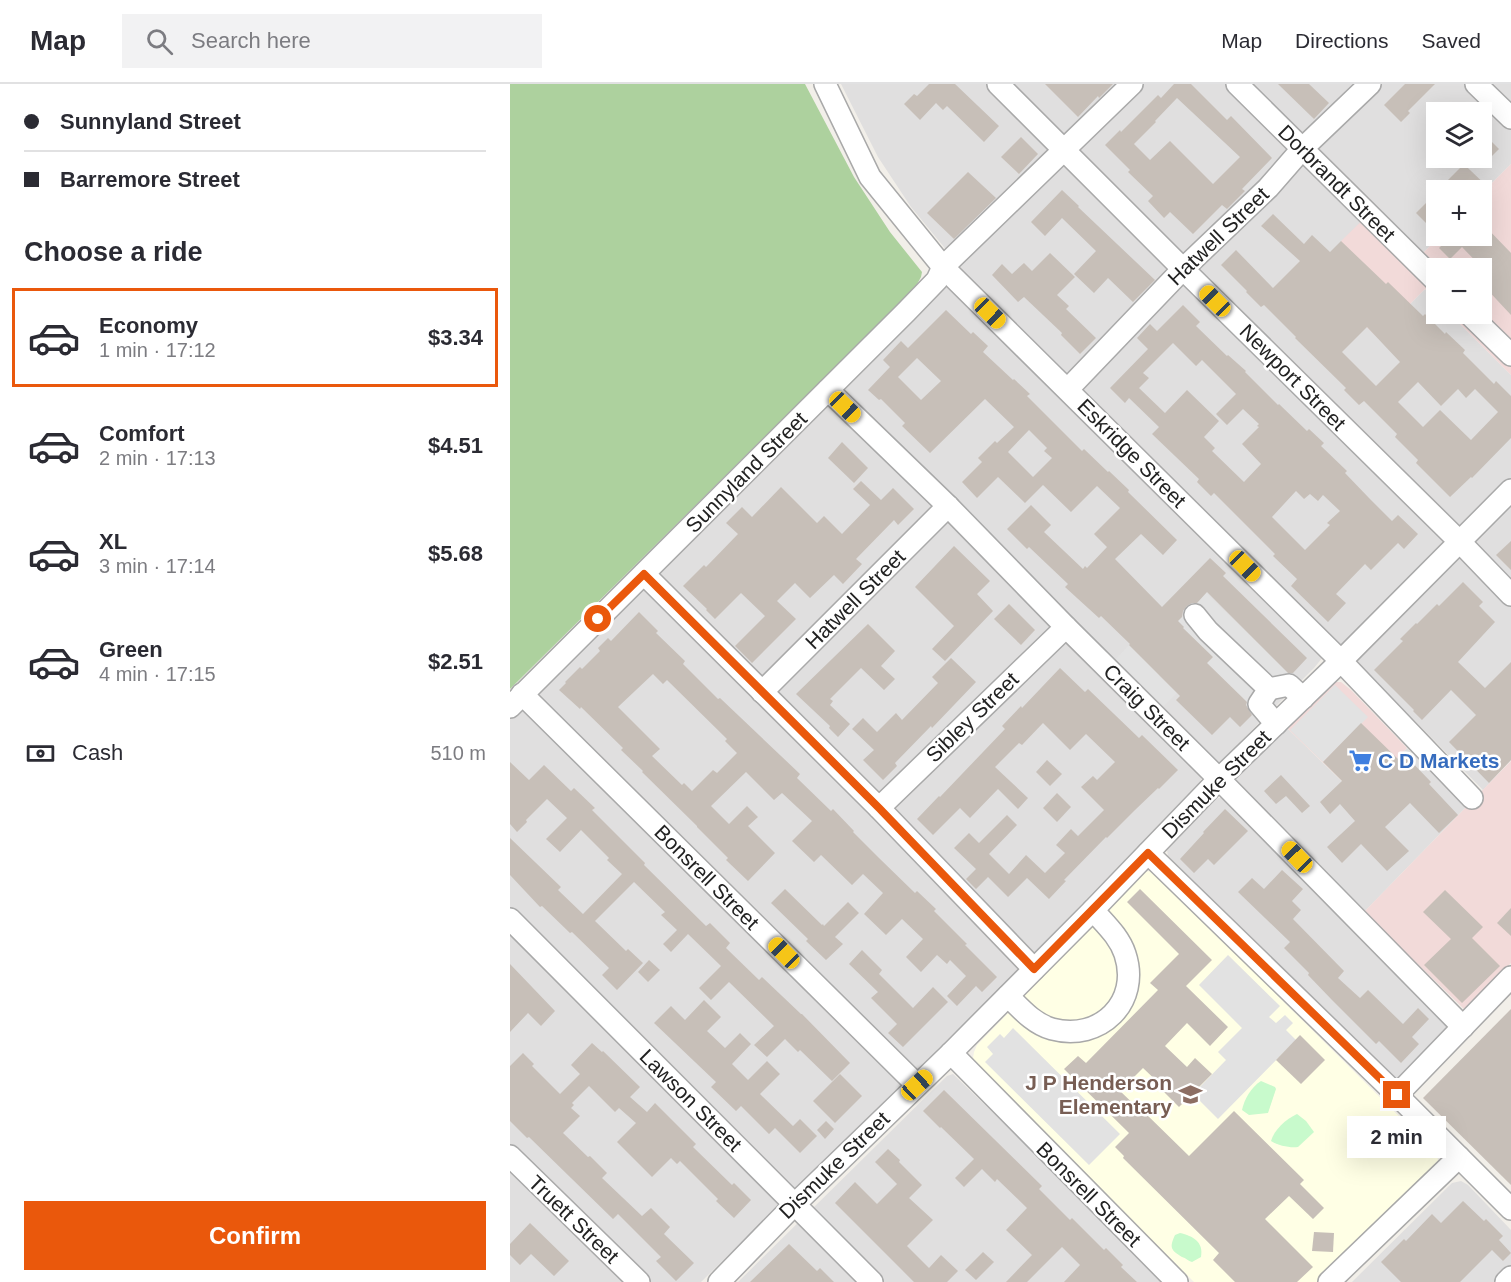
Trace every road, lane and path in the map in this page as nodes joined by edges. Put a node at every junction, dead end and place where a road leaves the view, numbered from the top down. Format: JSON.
{"nodes":[{"id":1,"x":825,"y":84,"type":"edge"},
{"id":2,"x":998,"y":84,"type":"edge"},
{"id":3,"x":1132,"y":84,"type":"edge"},
{"id":4,"x":1237,"y":84,"type":"edge"},
{"id":5,"x":1370,"y":84,"type":"edge"},
{"id":6,"x":1476,"y":84,"type":"edge"},
{"id":7,"x":1511,"y":118,"type":"edge"},
{"id":8,"x":1302,"y":149,"type":"junction"},
{"id":9,"x":1064,"y":151,"type":"junction"},
{"id":10,"x":943,"y":267,"type":"junction"},
{"id":11,"x":1183,"y":269,"type":"junction"},
{"id":12,"x":1426,"y":271,"type":"edge"},
{"id":13,"x":1479,"y":324,"type":"edge"},
{"id":14,"x":1511,"y":355,"type":"edge"},
{"id":15,"x":1068,"y":389,"type":"junction"},
{"id":16,"x":828,"y":390,"type":"junction"},
{"id":17,"x":1511,"y":490,"type":"edge"},
{"id":18,"x":948,"y":506,"type":"junction"},
{"id":19,"x":1460,"y":542,"type":"junction"},
{"id":20,"x":644,"y":574,"type":"junction"},
{"id":21,"x":1511,"y":595,"type":"edge"},
{"id":22,"x":1195,"y":615,"type":"dead end"},
{"id":23,"x":1065,"y":627,"type":"junction"},
{"id":24,"x":1341,"y":661,"type":"junction"},
{"id":25,"x":1269,"y":689,"type":"junction"},
{"id":26,"x":762,"y":692,"type":"junction"},
{"id":27,"x":1303,"y":698,"type":"junction"},
{"id":28,"x":516,"y":700,"type":"edge"},
{"id":29,"x":1276,"y":724,"type":"junction"},
{"id":30,"x":1219,"y":779,"type":"junction"},
{"id":31,"x":1472,"y":798,"type":"dead end"},
{"id":32,"x":879,"y":808,"type":"junction"},
{"id":33,"x":1148,"y":853,"type":"junction"},
{"id":34,"x":1093,"y":910,"type":"junction"},
{"id":35,"x":510,"y":919,"type":"edge"},
{"id":36,"x":1034,"y":969,"type":"junction"},
{"id":37,"x":1511,"y":977,"type":"edge"},
{"id":38,"x":1008,"y":996,"type":"junction"},
{"id":39,"x":1463,"y":1027,"type":"junction"},
{"id":40,"x":951,"y":1053,"type":"junction"},
{"id":41,"x":917,"y":1085,"type":"junction"},
{"id":42,"x":1397,"y":1095,"type":"junction"},
{"id":43,"x":510,"y":1156,"type":"edge"},
{"id":44,"x":1459,"y":1157,"type":"junction"},
{"id":45,"x":795,"y":1204,"type":"junction"},
{"id":46,"x":1511,"y":1209,"type":"edge"},
{"id":47,"x":1511,"y":1277,"type":"edge"},
{"id":48,"x":639,"y":1282,"type":"edge"},
{"id":49,"x":718,"y":1282,"type":"edge"},
{"id":50,"x":873,"y":1282,"type":"edge"},
{"id":51,"x":1177,"y":1282,"type":"edge"},
{"id":52,"x":1329,"y":1282,"type":"edge"},
{"id":53,"x":1506,"y":1282,"type":"edge"}],
"edges":[{"from":1,"to":10,"type":"street","name":"Eskridge Street"},
{"from":2,"to":9,"type":"street","name":"Newport Street"},
{"from":3,"to":9,"type":"street","name":"Sunnyland Street"},
{"from":4,"to":8,"type":"street","name":"Dorbrandt Street"},
{"from":5,"to":8,"type":"street","name":"Hatwell Street"},
{"from":6,"to":7,"type":"street"},
{"from":8,"to":11,"type":"street","name":"Hatwell Street"},
{"from":8,"to":12,"type":"street","name":"Dorbrandt Street"},
{"from":9,"to":10,"type":"street","name":"Sunnyland Street"},
{"from":9,"to":11,"type":"street","name":"Newport Street"},
{"from":10,"to":15,"type":"street","name":"Eskridge Street"},
{"from":10,"to":16,"type":"street","name":"Sunnyland Street"},
{"from":11,"to":15,"type":"street","name":"Hatwell Street"},
{"from":11,"to":19,"type":"street","name":"Newport Street"},
{"from":13,"to":14,"type":"street"},
{"from":15,"to":24,"type":"street","name":"Eskridge Street"},
{"from":16,"to":18,"type":"street","name":"Craig Street"},
{"from":16,"to":20,"type":"street","name":"Sunnyland Street"},
{"from":17,"to":19,"type":"street","name":"Dismuke Street"},
{"from":18,"to":23,"type":"street","name":"Craig Street"},
{"from":18,"to":26,"type":"street","name":"Hatwell Street"},
{"from":19,"to":21,"type":"street","name":"Newport Street"},
{"from":19,"to":24,"type":"street","name":"Dismuke Street"},
{"from":20,"to":26,"type":"street"},
{"from":20,"to":28,"type":"street","name":"Sunnyland Street"},
{"from":22,"to":25,"type":"street"},
{"from":23,"to":30,"type":"street","name":"Craig Street"},
{"from":23,"to":32,"type":"street","name":"Sibley Street"},
{"from":24,"to":27,"type":"street","name":"Dismuke Street"},
{"from":24,"to":31,"type":"street","name":"Eskridge Street"},
{"from":25,"to":27,"type":"street"},
{"from":25,"to":29,"type":"street"},
{"from":26,"to":32,"type":"street"},
{"from":27,"to":29,"type":"street","name":"Dismuke Street"},
{"from":28,"to":41,"type":"street","name":"Bonsrell Street"},
{"from":29,"to":30,"type":"street","name":"Dismuke Street"},
{"from":30,"to":33,"type":"street","name":"Dismuke Street"},
{"from":30,"to":39,"type":"street","name":"Craig Street"},
{"from":32,"to":36,"type":"street"},
{"from":33,"to":34,"type":"street","name":"Dismuke Street"},
{"from":33,"to":42,"type":"street"},
{"from":34,"to":36,"type":"street","name":"Dismuke Street"},
{"from":34,"to":38,"type":"street"},
{"from":35,"to":45,"type":"street","name":"Lawson Street"},
{"from":36,"to":38,"type":"street","name":"Dismuke Street"},
{"from":37,"to":39,"type":"street"},
{"from":38,"to":40,"type":"street","name":"Dismuke Street"},
{"from":39,"to":42,"type":"street"},
{"from":40,"to":41,"type":"street","name":"Dismuke Street"},
{"from":40,"to":51,"type":"street","name":"Bonsrell Street"},
{"from":41,"to":45,"type":"street","name":"Dismuke Street"},
{"from":42,"to":44,"type":"street"},
{"from":43,"to":48,"type":"street","name":"Truett Street"},
{"from":44,"to":46,"type":"street"},
{"from":44,"to":52,"type":"street"},
{"from":45,"to":49,"type":"street","name":"Dismuke Street"},
{"from":45,"to":50,"type":"street","name":"Lawson Street"},
{"from":47,"to":53,"type":"street"}]}
